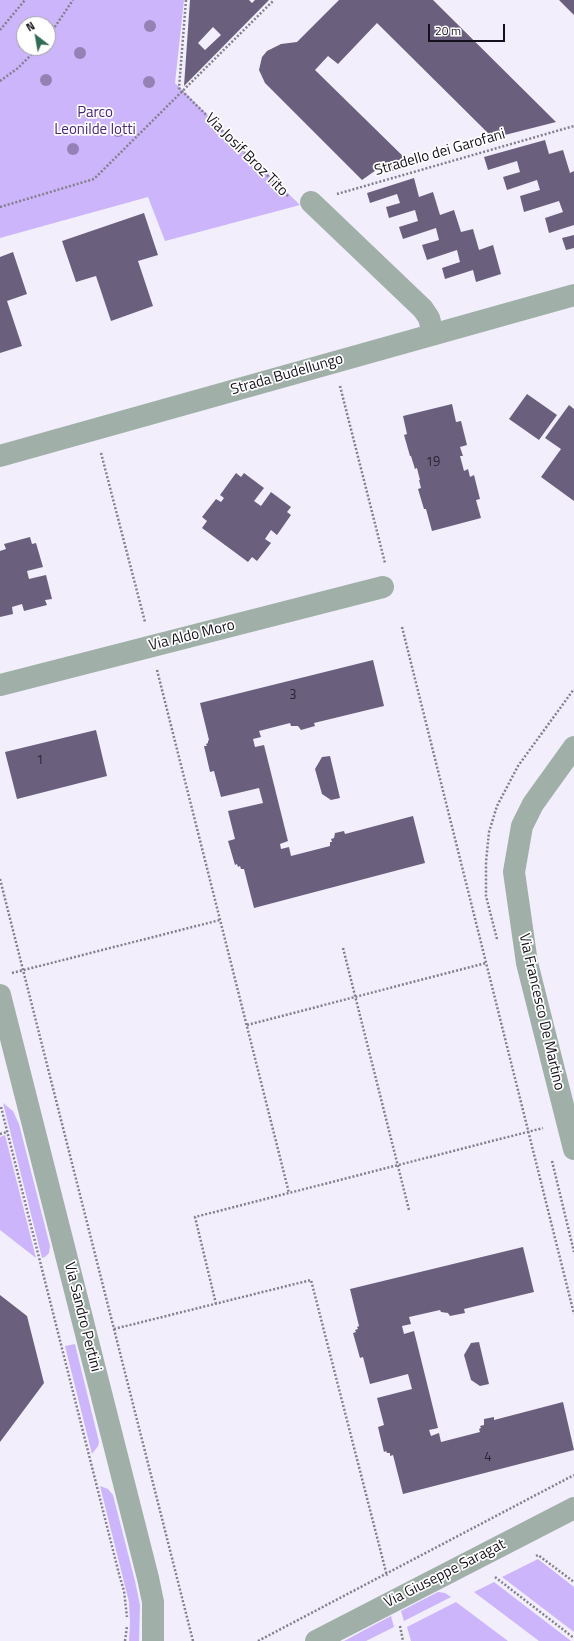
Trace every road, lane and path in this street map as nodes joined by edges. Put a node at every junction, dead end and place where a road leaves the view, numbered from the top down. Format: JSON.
{"nodes":[{"id":1,"x":25,"y":0,"type":"edge"},
{"id":2,"x":73,"y":0,"type":"edge"},
{"id":3,"x":186,"y":0,"type":"edge"},
{"id":4,"x":274,"y":0,"type":"edge"},
{"id":5,"x":56,"y":25,"type":"edge"},
{"id":6,"x":0,"y":30,"type":"edge"},
{"id":7,"x":30,"y":56,"type":"edge"},
{"id":8,"x":0,"y":81,"type":"edge"},
{"id":9,"x":182,"y":91,"type":"junction"},
{"id":10,"x":574,"y":126,"type":"edge"},
{"id":11,"x":311,"y":202,"type":"junction"},
{"id":12,"x":0,"y":207,"type":"edge"},
{"id":13,"x":574,"y":295,"type":"edge"},
{"id":14,"x":433,"y":334,"type":"junction"},
{"id":15,"x":334,"y":362,"type":"junction"},
{"id":16,"x":95,"y":429,"type":"junction"},
{"id":17,"x":0,"y":456,"type":"edge"},
{"id":18,"x":385,"y":564,"type":"dead end"},
{"id":19,"x":383,"y":587,"type":"dead end"},
{"id":20,"x":402,"y":628,"type":"dead end"},
{"id":21,"x":151,"y":646,"type":"junction"},
{"id":22,"x":0,"y":685,"type":"edge"},
{"id":23,"x":574,"y":747,"type":"edge"},
{"id":24,"x":0,"y":879,"type":"edge"},
{"id":25,"x":220,"y":920,"type":"junction"},
{"id":26,"x":343,"y":948,"type":"dead end"},
{"id":27,"x":486,"y":963,"type":"junction"},
{"id":28,"x":23,"y":970,"type":"junction"},
{"id":29,"x":0,"y":995,"type":"edge"},
{"id":30,"x":355,"y":997,"type":"junction"},
{"id":31,"x":247,"y":1025,"type":"junction"},
{"id":32,"x":0,"y":1102,"type":"edge"},
{"id":33,"x":544,"y":1128,"type":"dead end"},
{"id":34,"x":7,"y":1132,"type":"junction"},
{"id":35,"x":528,"y":1133,"type":"junction"},
{"id":36,"x":0,"y":1134,"type":"edge"},
{"id":37,"x":574,"y":1149,"type":"edge"},
{"id":38,"x":398,"y":1166,"type":"junction"},
{"id":39,"x":289,"y":1193,"type":"junction"},
{"id":40,"x":409,"y":1210,"type":"dead end"},
{"id":41,"x":216,"y":1304,"type":"junction"},
{"id":42,"x":574,"y":1314,"type":"edge"},
{"id":43,"x":114,"y":1329,"type":"junction"},
{"id":44,"x":87,"y":1336,"type":"junction"},
{"id":45,"x":61,"y":1342,"type":"junction"},
{"id":46,"x":574,"y":1475,"type":"edge"},
{"id":47,"x":574,"y":1508,"type":"edge"},
{"id":48,"x":532,"y":1558,"type":"dead end"},
{"id":49,"x":386,"y":1573,"type":"junction"},
{"id":50,"x":501,"y":1574,"type":"dead end"},
{"id":51,"x":495,"y":1577,"type":"junction"},
{"id":52,"x":488,"y":1581,"type":"dead end"},
{"id":53,"x":574,"y":1582,"type":"edge"},
{"id":54,"x":393,"y":1600,"type":"junction"},
{"id":55,"x":154,"y":1614,"type":"junction"},
{"id":56,"x":407,"y":1623,"type":"dead end"},
{"id":57,"x":400,"y":1627,"type":"junction"},
{"id":58,"x":393,"y":1630,"type":"dead end"},
{"id":59,"x":574,"y":1638,"type":"edge"},
{"id":60,"x":126,"y":1641,"type":"edge"},
{"id":61,"x":153,"y":1641,"type":"edge"},
{"id":62,"x":162,"y":1641,"type":"edge"},
{"id":63,"x":193,"y":1641,"type":"edge"},
{"id":64,"x":258,"y":1641,"type":"edge"},
{"id":65,"x":316,"y":1641,"type":"edge"},
{"id":66,"x":403,"y":1641,"type":"edge"}],
"edges":[{"from":1,"to":6,"type":"path"},
{"from":2,"to":5,"type":"path"},
{"from":3,"to":9,"type":"path"},
{"from":4,"to":9,"type":"path"},
{"from":7,"to":8,"type":"path"},
{"from":9,"to":11,"type":"path","name":"Via Josif Broz Tito"},
{"from":9,"to":12,"type":"path"},
{"from":10,"to":11,"type":"path","name":"Stradello dei Garofani"},
{"from":11,"to":14,"type":"street"},
{"from":13,"to":14,"type":"street","name":"Strada Budellungo"},
{"from":14,"to":15,"type":"street","name":"Strada Budellungo"},
{"from":15,"to":16,"type":"street","name":"Strada Budellungo"},
{"from":15,"to":18,"type":"path"},
{"from":16,"to":17,"type":"street","name":"Strada Budellungo"},
{"from":16,"to":21,"type":"path"},
{"from":19,"to":21,"type":"street","name":"Via Aldo Moro"},
{"from":20,"to":27,"type":"path"},
{"from":21,"to":22,"type":"street","name":"Via Aldo Moro"},
{"from":21,"to":25,"type":"path"},
{"from":23,"to":37,"type":"street","name":"Via Francesco De Martino"},
{"from":24,"to":28,"type":"path"},
{"from":25,"to":28,"type":"path"},
{"from":25,"to":31,"type":"path"},
{"from":26,"to":30,"type":"path"},
{"from":27,"to":30,"type":"path"},
{"from":27,"to":35,"type":"path"},
{"from":28,"to":43,"type":"path"},
{"from":29,"to":44,"type":"street","name":"Via Sandro Pertini"},
{"from":30,"to":31,"type":"path"},
{"from":30,"to":38,"type":"path"},
{"from":31,"to":39,"type":"path"},
{"from":32,"to":34,"type":"path"},
{"from":33,"to":35,"type":"path"},
{"from":34,"to":36,"type":"path"},
{"from":34,"to":45,"type":"path"},
{"from":35,"to":38,"type":"path"},
{"from":35,"to":42,"type":"path"},
{"from":38,"to":39,"type":"path"},
{"from":38,"to":40,"type":"path"},
{"from":39,"to":41,"type":"path"},
{"from":41,"to":43,"type":"path"},
{"from":41,"to":49,"type":"path"},
{"from":43,"to":44,"type":"path"},
{"from":43,"to":63,"type":"path"},
{"from":44,"to":45,"type":"path"},
{"from":44,"to":55,"type":"street","name":"Via Sandro Pertini"},
{"from":45,"to":60,"type":"path"},
{"from":46,"to":49,"type":"path"},
{"from":47,"to":54,"type":"street","name":"Via Giuseppe Saragat"},
{"from":48,"to":53,"type":"path"},
{"from":49,"to":54,"type":"path"},
{"from":49,"to":64,"type":"path"},
{"from":50,"to":51,"type":"path"},
{"from":51,"to":52,"type":"path"},
{"from":51,"to":59,"type":"path"},
{"from":54,"to":57,"type":"path"},
{"from":54,"to":65,"type":"street","name":"Via Giuseppe Saragat"},
{"from":55,"to":61,"type":"street","name":"Via Sandro Pertini"},
{"from":55,"to":62,"type":"street"},
{"from":56,"to":57,"type":"path"},
{"from":57,"to":58,"type":"path"},
{"from":57,"to":66,"type":"path"}]}
